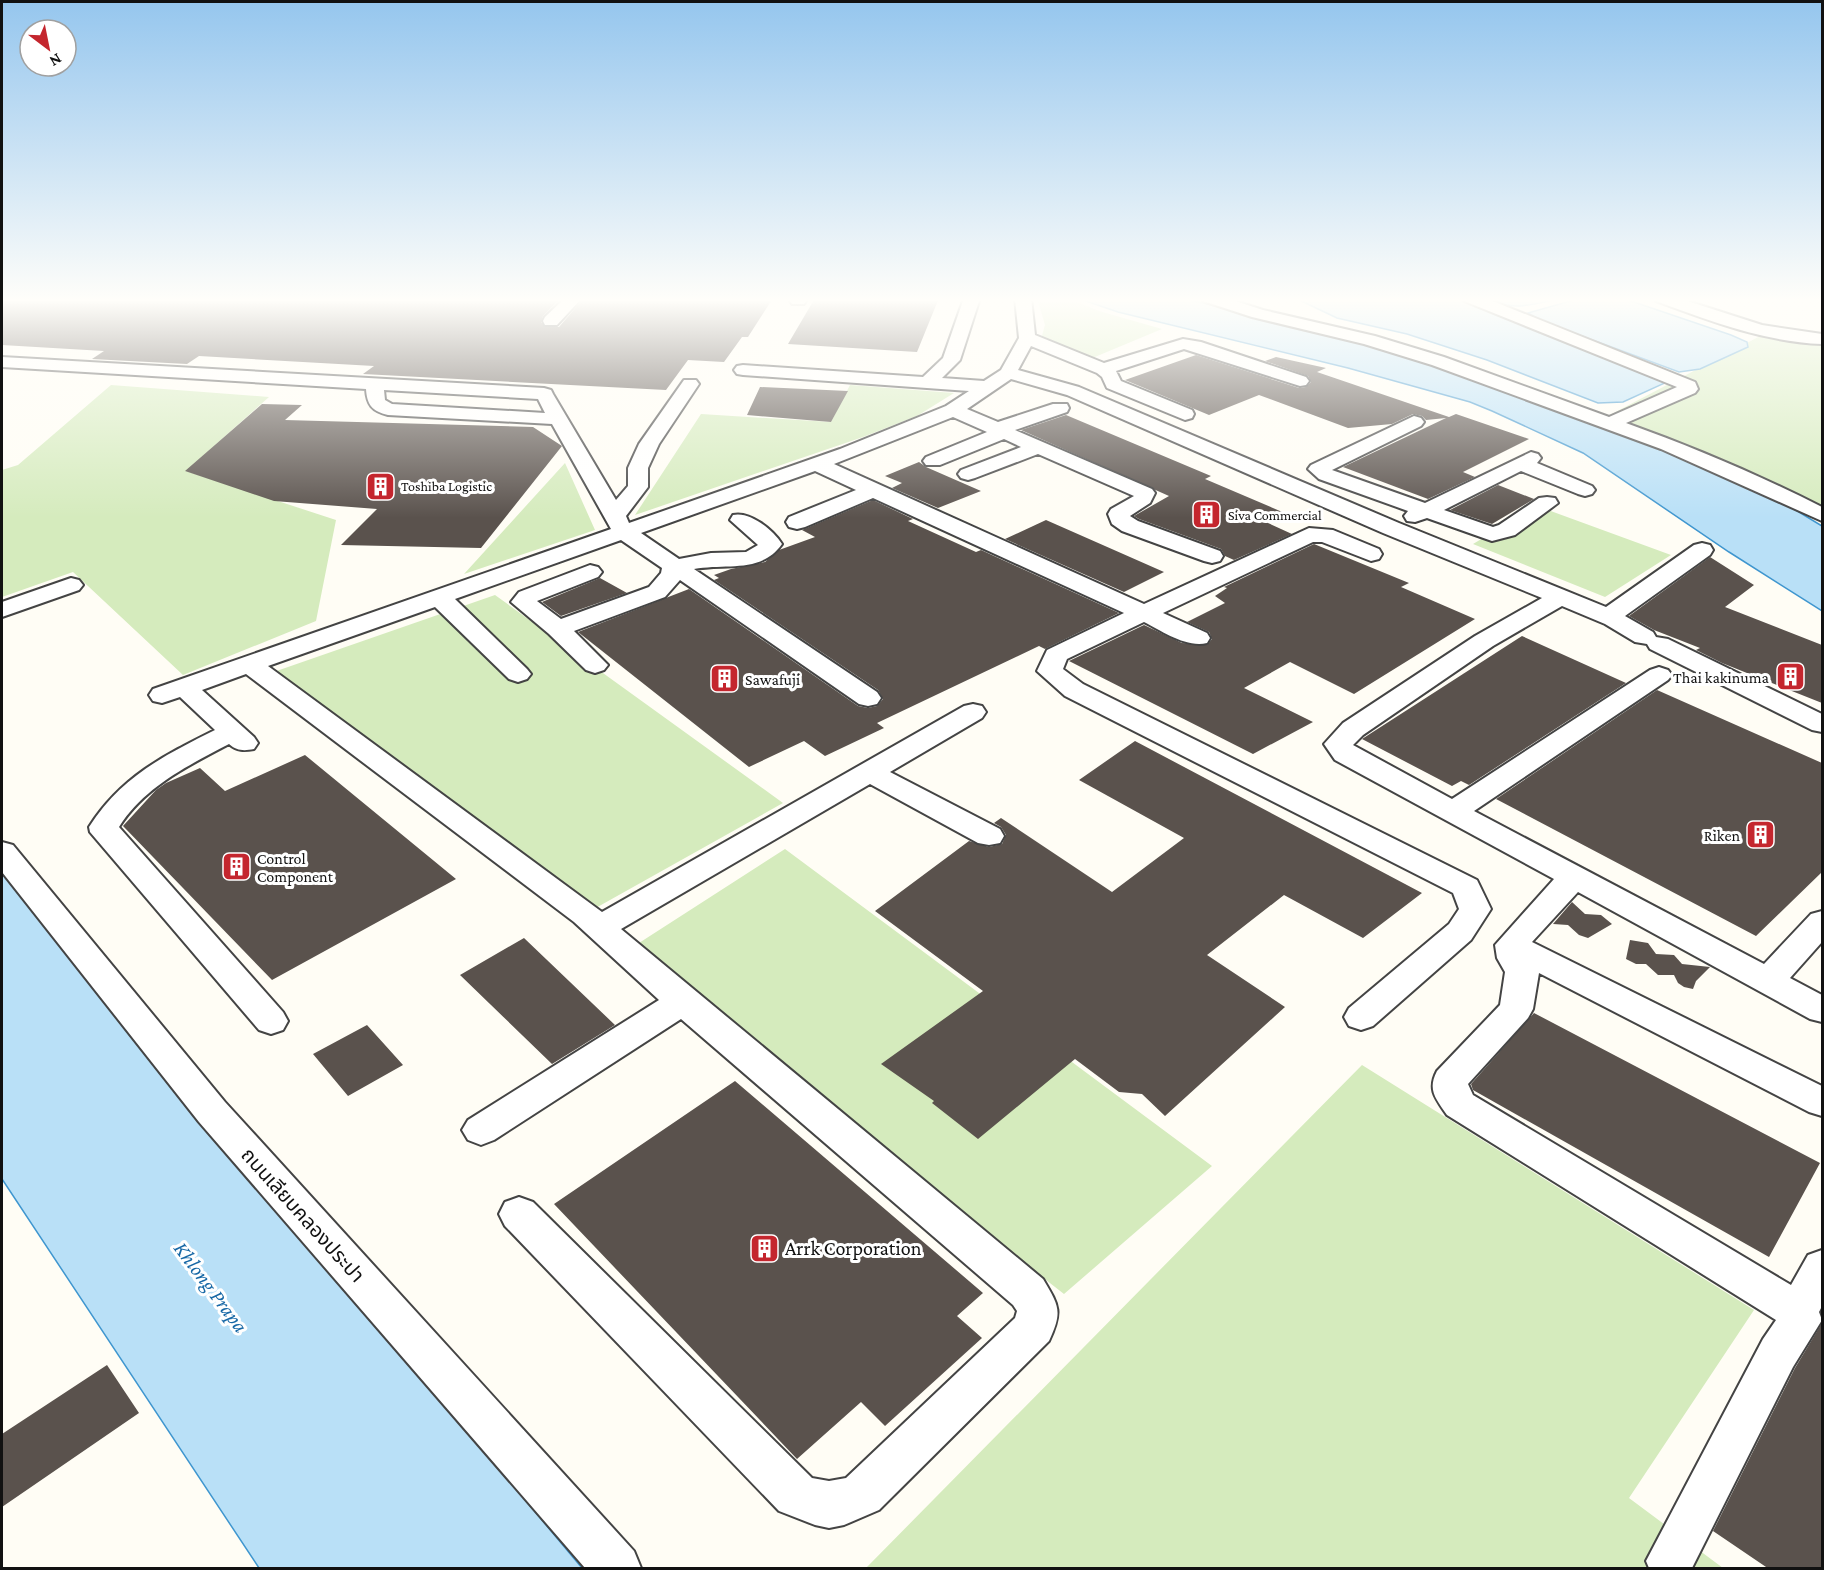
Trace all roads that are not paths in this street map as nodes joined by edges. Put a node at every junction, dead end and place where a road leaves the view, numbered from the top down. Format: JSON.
{"nodes":[{"id":1,"x":159,"y":371,"type":"edge"},
{"id":2,"x":758,"y":371,"type":"edge"},
{"id":3,"x":938,"y":371,"type":"edge"},
{"id":4,"x":1106,"y":371,"type":"edge"},
{"id":5,"x":1271,"y":371,"type":"edge"},
{"id":6,"x":1465,"y":371,"type":"edge"},
{"id":7,"x":1652,"y":371,"type":"edge"},
{"id":8,"x":767,"y":372,"type":"joint"},
{"id":9,"x":1008,"y":373,"type":"joint"},
{"id":10,"x":1300,"y":381,"type":"dead end"},
{"id":11,"x":927,"y":383,"type":"junction"},
{"id":12,"x":690,"y":384,"type":"dead end"},
{"id":13,"x":990,"y":387,"type":"junction"},
{"id":14,"x":1060,"y":408,"type":"dead end"},
{"id":15,"x":953,"y":410,"type":"junction"},
{"id":16,"x":1185,"y":414,"type":"dead end"},
{"id":17,"x":1414,"y":422,"type":"dead end"},
{"id":18,"x":1611,"y":423,"type":"junction"},
{"id":19,"x":1652,"y":428,"type":"dead end"},
{"id":20,"x":1000,"y":431,"type":"junction"},
{"id":21,"x":1038,"y":447,"type":"junction"},
{"id":22,"x":933,"y":461,"type":"dead end"},
{"id":23,"x":816,"y":464,"type":"junction"},
{"id":24,"x":968,"y":474,"type":"dead end"},
{"id":25,"x":1767,"y":488,"type":"junction"},
{"id":26,"x":874,"y":490,"type":"junction"},
{"id":27,"x":1586,"y":490,"type":"dead end"},
{"id":28,"x":1547,"y":503,"type":"dead end"},
{"id":29,"x":1424,"y":511,"type":"junction"},
{"id":30,"x":1822,"y":515,"type":"edge"},
{"id":31,"x":741,"y":520,"type":"dead end"},
{"id":32,"x":797,"y":522,"type":"dead end"},
{"id":33,"x":619,"y":523,"type":"junction"},
{"id":34,"x":1391,"y":528,"type":"junction"},
{"id":35,"x":1702,"y":550,"type":"dead end"},
{"id":36,"x":1212,"y":556,"type":"dead end"},
{"id":37,"x":674,"y":567,"type":"junction"},
{"id":38,"x":590,"y":572,"type":"dead end"},
{"id":39,"x":71,"y":585,"type":"dead end"},
{"id":40,"x":439,"y":597,"type":"junction"},
{"id":41,"x":1559,"y":598,"type":"junction"},
{"id":42,"x":2,"y":610,"type":"edge"},
{"id":43,"x":1144,"y":614,"type":"junction"},
{"id":44,"x":1611,"y":618,"type":"junction"},
{"id":45,"x":558,"y":629,"type":"junction"},
{"id":46,"x":1198,"y":638,"type":"dead end"},
{"id":47,"x":249,"y":664,"type":"junction"},
{"id":48,"x":595,"y":665,"type":"dead end"},
{"id":49,"x":518,"y":674,"type":"dead end"},
{"id":50,"x":1659,"y":675,"type":"dead end"},
{"id":51,"x":868,"y":698,"type":"dead end"},
{"id":52,"x":973,"y":712,"type":"dead end"},
{"id":53,"x":1822,"y":724,"type":"edge"},
{"id":54,"x":869,"y":772,"type":"junction"},
{"id":55,"x":1452,"y":812,"type":"junction"},
{"id":56,"x":989,"y":836,"type":"dead end"},
{"id":57,"x":2,"y":852,"type":"edge"},
{"id":58,"x":1574,"y":877,"type":"junction"},
{"id":59,"x":1822,"y":922,"type":"edge"},
{"id":60,"x":599,"y":928,"type":"junction"},
{"id":61,"x":1510,"y":945,"type":"junction"},
{"id":62,"x":1768,"y":981,"type":"junction"},
{"id":63,"x":683,"y":1001,"type":"junction"},
{"id":64,"x":1822,"y":1010,"type":"edge"},
{"id":65,"x":1361,"y":1017,"type":"dead end"},
{"id":66,"x":271,"y":1021,"type":"dead end"},
{"id":67,"x":1822,"y":1102,"type":"edge"},
{"id":68,"x":481,"y":1130,"type":"dead end"},
{"id":69,"x":519,"y":1214,"type":"dead end"},
{"id":70,"x":1822,"y":1268,"type":"edge"},
{"id":71,"x":1798,"y":1311,"type":"junction"},
{"id":72,"x":1670,"y":1561,"type":"dead end"},
{"id":73,"x":617,"y":1569,"type":"edge"}],
"edges":[{"from":1,"to":33,"type":"street"},
{"from":2,"to":8,"type":"street"},
{"from":3,"to":11,"type":"street"},
{"from":4,"to":16,"type":"street"},
{"from":5,"to":10,"type":"street"},
{"from":6,"to":18,"type":"street"},
{"from":7,"to":18,"type":"street"},
{"from":8,"to":11,"type":"street"},
{"from":9,"to":13,"type":"street"},
{"from":9,"to":34,"type":"street"},
{"from":11,"to":13,"type":"street"},
{"from":12,"to":33,"type":"street"},
{"from":13,"to":15,"type":"street"},
{"from":14,"to":20,"type":"street"},
{"from":15,"to":20,"type":"street"},
{"from":15,"to":23,"type":"street"},
{"from":17,"to":29,"type":"street"},
{"from":18,"to":25,"type":"street"},
{"from":19,"to":25,"type":"street"},
{"from":20,"to":21,"type":"street"},
{"from":20,"to":22,"type":"street"},
{"from":21,"to":24,"type":"street"},
{"from":21,"to":36,"type":"street"},
{"from":23,"to":26,"type":"street"},
{"from":23,"to":33,"type":"street"},
{"from":25,"to":30,"type":"street"},
{"from":26,"to":32,"type":"street"},
{"from":26,"to":43,"type":"street"},
{"from":27,"to":29,"type":"street"},
{"from":28,"to":29,"type":"street"},
{"from":29,"to":34,"type":"street"},
{"from":31,"to":37,"type":"street"},
{"from":33,"to":37,"type":"street"},
{"from":33,"to":40,"type":"street"},
{"from":34,"to":41,"type":"street"},
{"from":34,"to":43,"type":"street"},
{"from":35,"to":44,"type":"street"},
{"from":37,"to":45,"type":"street"},
{"from":37,"to":51,"type":"street"},
{"from":38,"to":45,"type":"street"},
{"from":39,"to":42,"type":"street"},
{"from":40,"to":47,"type":"street"},
{"from":40,"to":49,"type":"street"},
{"from":41,"to":44,"type":"street"},
{"from":41,"to":55,"type":"street"},
{"from":43,"to":46,"type":"street"},
{"from":43,"to":65,"type":"street"},
{"from":44,"to":53,"type":"street"},
{"from":45,"to":48,"type":"street"},
{"from":47,"to":60,"type":"street"},
{"from":47,"to":66,"type":"street"},
{"from":50,"to":55,"type":"street"},
{"from":52,"to":54,"type":"street"},
{"from":54,"to":56,"type":"street"},
{"from":54,"to":60,"type":"street"},
{"from":55,"to":58,"type":"street"},
{"from":57,"to":73,"type":"street","name":"ถนนเลียบคลองประปา"},
{"from":58,"to":61,"type":"street"},
{"from":58,"to":62,"type":"street"},
{"from":59,"to":62,"type":"street"},
{"from":60,"to":63,"type":"street"},
{"from":61,"to":67,"type":"street"},
{"from":61,"to":71,"type":"street"},
{"from":62,"to":64,"type":"street"},
{"from":63,"to":68,"type":"street"},
{"from":63,"to":69,"type":"street"},
{"from":70,"to":71,"type":"street"},
{"from":71,"to":72,"type":"street"}]}
